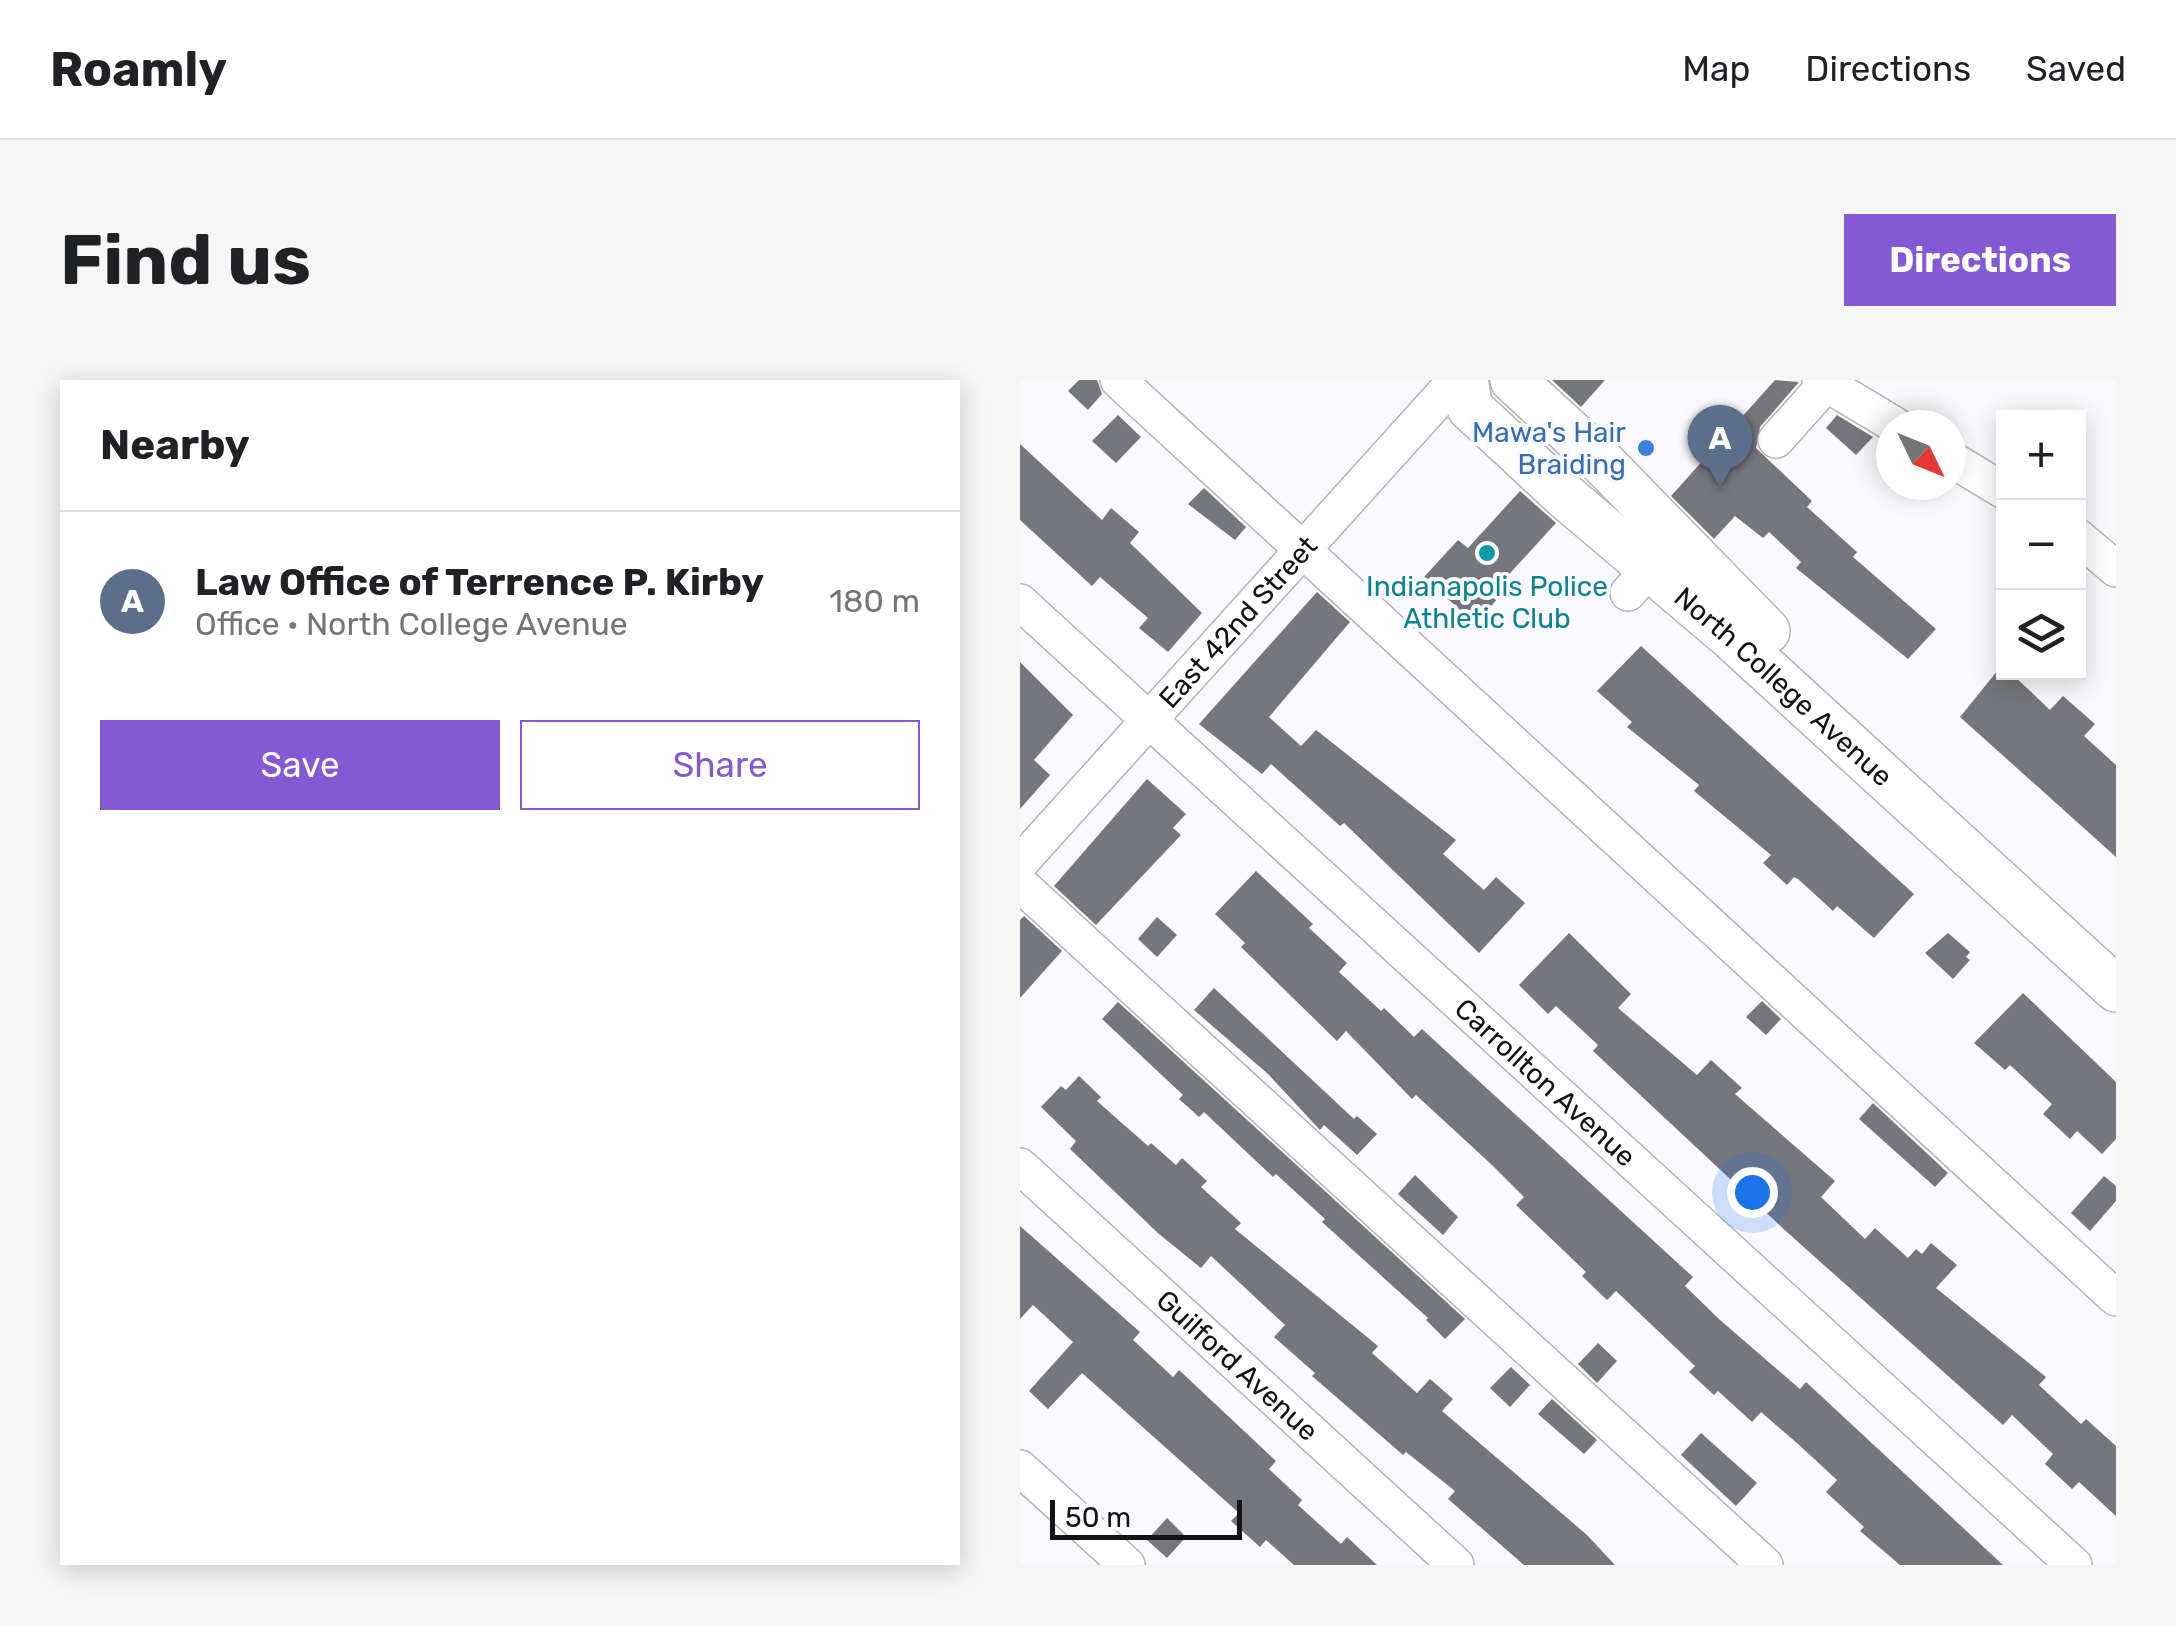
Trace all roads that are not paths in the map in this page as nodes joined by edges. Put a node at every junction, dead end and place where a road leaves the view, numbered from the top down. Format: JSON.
{"nodes":[{"id":1,"x":1118,"y":380,"type":"edge"},
{"id":2,"x":1456,"y":380,"type":"edge"},
{"id":3,"x":1466,"y":380,"type":"edge"},
{"id":4,"x":1513,"y":380,"type":"edge"},
{"id":5,"x":1823,"y":382,"type":"edge"},
{"id":6,"x":1876,"y":414,"type":"edge"},
{"id":7,"x":1776,"y":440,"type":"dead end"},
{"id":8,"x":1966,"y":468,"type":"edge"},
{"id":9,"x":1634,"y":483,"type":"junction"},
{"id":10,"x":1996,"y":486,"type":"edge"},
{"id":11,"x":2086,"y":543,"type":"edge"},
{"id":12,"x":1302,"y":550,"type":"junction"},
{"id":13,"x":2116,"y":569,"type":"edge"},
{"id":14,"x":1649,"y":573,"type":"junction"},
{"id":15,"x":1020,"y":602,"type":"edge"},
{"id":16,"x":1148,"y":720,"type":"junction"},
{"id":17,"x":1020,"y":863,"type":"edge"},
{"id":18,"x":1020,"y":884,"type":"edge"},
{"id":19,"x":2116,"y":948,"type":"edge"},
{"id":20,"x":2116,"y":970,"type":"edge"},
{"id":21,"x":2116,"y":989,"type":"edge"},
{"id":22,"x":1020,"y":1166,"type":"edge"},
{"id":23,"x":2116,"y":1298,"type":"edge"},
{"id":24,"x":1020,"y":1468,"type":"edge"},
{"id":25,"x":1127,"y":1565,"type":"edge"},
{"id":26,"x":1456,"y":1565,"type":"edge"},
{"id":27,"x":1765,"y":1565,"type":"edge"},
{"id":28,"x":2074,"y":1565,"type":"edge"}],
"edges":[{"from":1,"to":12,"type":"street"},
{"from":2,"to":12,"type":"street","name":"East 42nd Street"},
{"from":3,"to":14,"type":"main road","name":"North College Avenue"},
{"from":4,"to":9,"type":"main road","name":"North College Avenue"},
{"from":5,"to":6,"type":"street"},
{"from":5,"to":7,"type":"street"},
{"from":8,"to":10,"type":"street"},
{"from":9,"to":14,"type":"street"},
{"from":9,"to":19,"type":"main road","name":"North College Avenue"},
{"from":11,"to":13,"type":"street"},
{"from":12,"to":16,"type":"street","name":"East 42nd Street"},
{"from":12,"to":23,"type":"street"},
{"from":14,"to":20,"type":"street","name":"North College Avenue"},
{"from":14,"to":21,"type":"main road","name":"North College Avenue"},
{"from":15,"to":16,"type":"street","name":"Carrollton Avenue"},
{"from":16,"to":17,"type":"street","name":"East 42nd Street"},
{"from":16,"to":28,"type":"street","name":"Carrollton Avenue"},
{"from":18,"to":27,"type":"street"},
{"from":22,"to":26,"type":"street","name":"Guilford Avenue"},
{"from":24,"to":25,"type":"street"}]}
